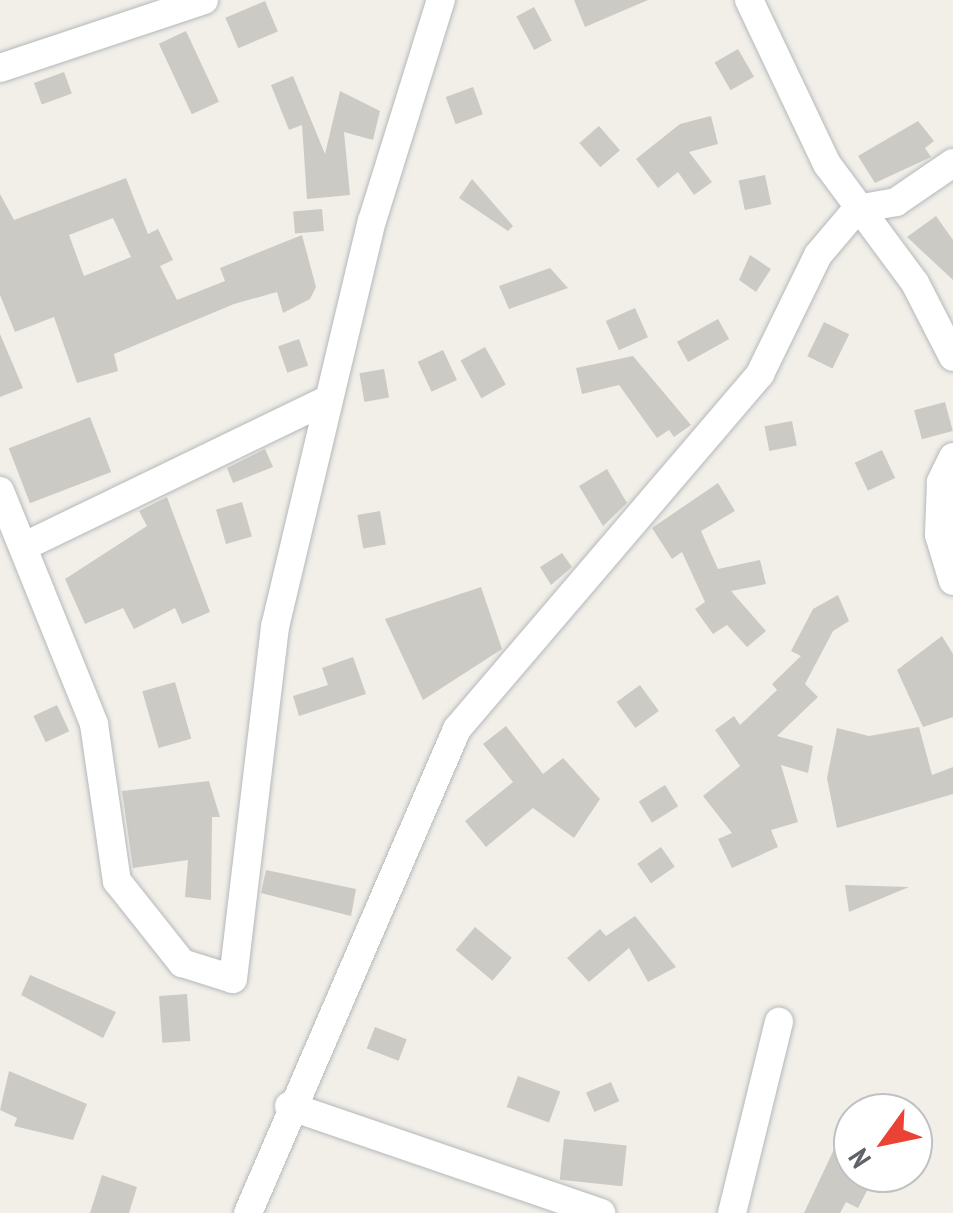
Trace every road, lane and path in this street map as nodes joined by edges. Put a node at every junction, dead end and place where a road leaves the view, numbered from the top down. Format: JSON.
{"nodes":[{"id":1,"x":204,"y":0,"type":"edge"},
{"id":2,"x":441,"y":0,"type":"edge"},
{"id":3,"x":750,"y":0,"type":"edge"},
{"id":4,"x":0,"y":68,"type":"edge"},
{"id":5,"x":953,"y":162,"type":"edge"},
{"id":6,"x":857,"y":209,"type":"junction"},
{"id":7,"x":953,"y":357,"type":"edge"},
{"id":8,"x":327,"y":400,"type":"junction"},
{"id":9,"x":953,"y":457,"type":"edge"},
{"id":10,"x":0,"y":492,"type":"edge"},
{"id":11,"x":29,"y":544,"type":"junction"},
{"id":12,"x":953,"y":581,"type":"edge"},
{"id":13,"x":779,"y":1022,"type":"dead end"},
{"id":14,"x":290,"y":1106,"type":"junction"},
{"id":15,"x":248,"y":1213,"type":"edge"},
{"id":16,"x":601,"y":1213,"type":"edge"},
{"id":17,"x":732,"y":1213,"type":"edge"}],
"edges":[{"from":1,"to":4,"type":"street"},
{"from":2,"to":8,"type":"street"},
{"from":3,"to":6,"type":"street"},
{"from":5,"to":6,"type":"street"},
{"from":6,"to":7,"type":"street"},
{"from":6,"to":14,"type":"street"},
{"from":8,"to":11,"type":"street"},
{"from":8,"to":11,"type":"street"},
{"from":9,"to":12,"type":"street"},
{"from":10,"to":11,"type":"street"},
{"from":13,"to":17,"type":"street"},
{"from":14,"to":15,"type":"street"},
{"from":14,"to":16,"type":"street"}]}
